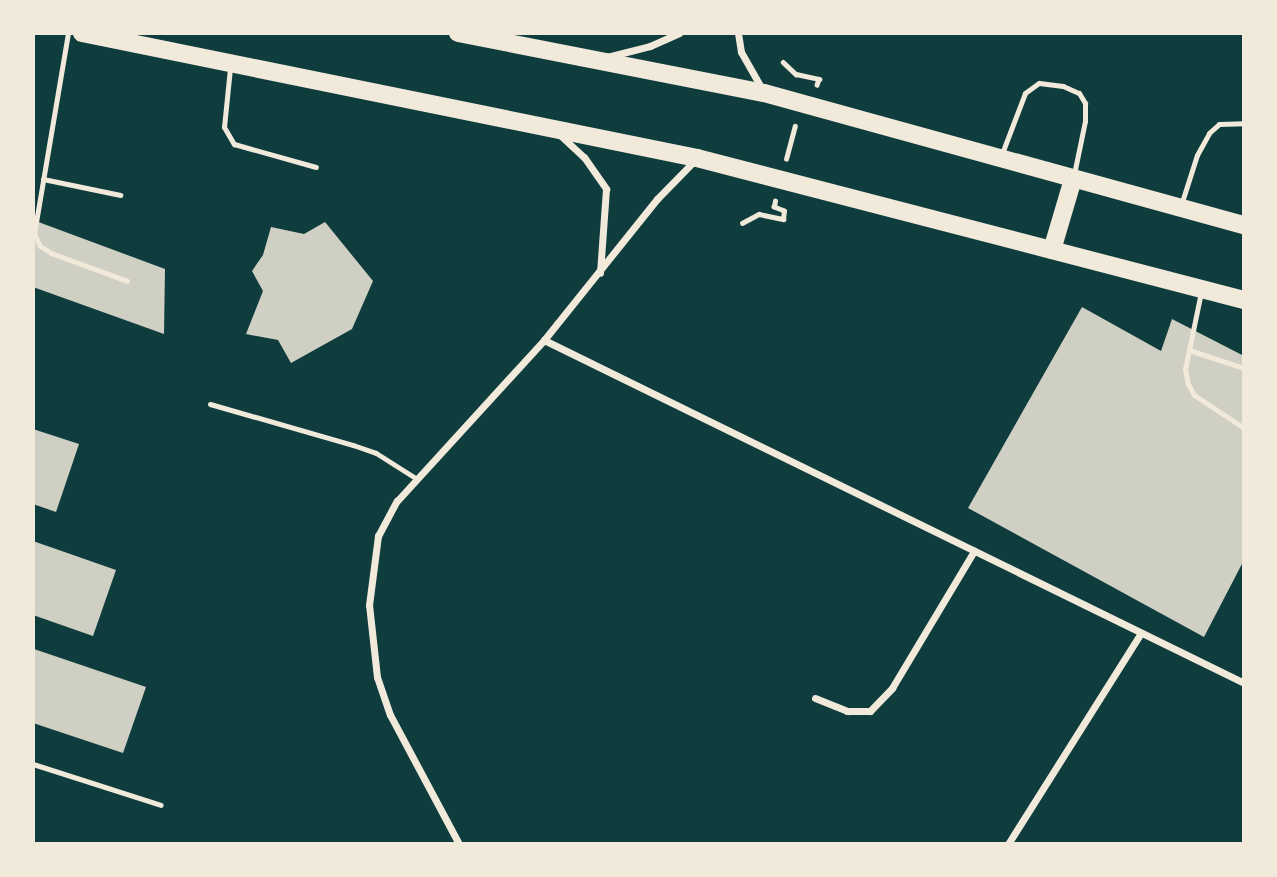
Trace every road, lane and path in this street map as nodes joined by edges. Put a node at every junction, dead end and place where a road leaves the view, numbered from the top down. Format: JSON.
{"nodes":[{"id":1,"x":68,"y":33,"type":"edge"},
{"id":2,"x":82,"y":33,"type":"edge"},
{"id":3,"x":458,"y":33,"type":"edge"},
{"id":4,"x":679,"y":33,"type":"edge"},
{"id":5,"x":738,"y":33,"type":"edge"},
{"id":6,"x":480,"y":35,"type":"edge"},
{"id":7,"x":511,"y":39,"type":"edge"},
{"id":8,"x":593,"y":61,"type":"junction"},
{"id":9,"x":782,"y":62,"type":"dead end"},
{"id":10,"x":231,"y":63,"type":"junction"},
{"id":11,"x":796,"y":74,"type":"dead end"},
{"id":12,"x":764,"y":93,"type":"junction"},
{"id":13,"x":798,"y":114,"type":"dead end"},
{"id":14,"x":1244,"y":123,"type":"edge"},
{"id":15,"x":551,"y":127,"type":"junction"},
{"id":16,"x":697,"y":158,"type":"junction"},
{"id":17,"x":1000,"y":159,"type":"junction"},
{"id":18,"x":785,"y":164,"type":"dead end"},
{"id":19,"x":316,"y":167,"type":"dead end"},
{"id":20,"x":43,"y":179,"type":"junction"},
{"id":21,"x":1073,"y":180,"type":"junction"},
{"id":22,"x":778,"y":188,"type":"dead end"},
{"id":23,"x":120,"y":195,"type":"dead end"},
{"id":24,"x":1180,"y":208,"type":"junction"},
{"id":25,"x":742,"y":223,"type":"dead end"},
{"id":26,"x":1244,"y":225,"type":"edge"},
{"id":27,"x":1052,"y":250,"type":"junction"},
{"id":28,"x":600,"y":274,"type":"junction"},
{"id":29,"x":127,"y":281,"type":"dead end"},
{"id":30,"x":1202,"y":289,"type":"junction"},
{"id":31,"x":1244,"y":300,"type":"edge"},
{"id":32,"x":544,"y":340,"type":"junction"},
{"id":33,"x":1189,"y":350,"type":"junction"},
{"id":34,"x":1244,"y":368,"type":"edge"},
{"id":35,"x":210,"y":404,"type":"dead end"},
{"id":36,"x":1244,"y":428,"type":"edge"},
{"id":37,"x":417,"y":479,"type":"junction"},
{"id":38,"x":974,"y":551,"type":"junction"},
{"id":39,"x":1141,"y":633,"type":"junction"},
{"id":40,"x":1244,"y":683,"type":"edge"},
{"id":41,"x":815,"y":698,"type":"dead end"},
{"id":42,"x":33,"y":764,"type":"edge"},
{"id":43,"x":161,"y":805,"type":"dead end"},
{"id":44,"x":459,"y":844,"type":"edge"},
{"id":45,"x":1008,"y":844,"type":"edge"}],
"edges":[{"from":1,"to":20,"type":"lane"},
{"from":2,"to":10,"type":"main road"},
{"from":3,"to":6,"type":"main road"},
{"from":4,"to":8,"type":"street"},
{"from":5,"to":12,"type":"street"},
{"from":6,"to":7,"type":"main road"},
{"from":7,"to":8,"type":"main road"},
{"from":8,"to":12,"type":"main road"},
{"from":9,"to":11,"type":"path"},
{"from":10,"to":15,"type":"main road"},
{"from":10,"to":19,"type":"lane"},
{"from":12,"to":17,"type":"main road"},
{"from":13,"to":18,"type":"path"},
{"from":14,"to":24,"type":"lane"},
{"from":15,"to":16,"type":"main road"},
{"from":15,"to":28,"type":"street"},
{"from":16,"to":27,"type":"main road"},
{"from":16,"to":28,"type":"street"},
{"from":17,"to":21,"type":"main road"},
{"from":17,"to":21,"type":"lane"},
{"from":20,"to":23,"type":"lane"},
{"from":20,"to":29,"type":"lane"},
{"from":21,"to":24,"type":"main road"},
{"from":21,"to":27,"type":"main road"},
{"from":22,"to":25,"type":"path"},
{"from":24,"to":26,"type":"main road"},
{"from":27,"to":30,"type":"main road"},
{"from":28,"to":32,"type":"street"},
{"from":30,"to":31,"type":"main road"},
{"from":30,"to":33,"type":"lane"},
{"from":32,"to":37,"type":"street"},
{"from":32,"to":38,"type":"street"},
{"from":33,"to":34,"type":"lane"},
{"from":33,"to":36,"type":"lane"},
{"from":35,"to":37,"type":"lane"},
{"from":37,"to":44,"type":"street"},
{"from":38,"to":39,"type":"street"},
{"from":38,"to":41,"type":"street"},
{"from":39,"to":40,"type":"street"},
{"from":39,"to":45,"type":"street"},
{"from":42,"to":43,"type":"lane"}]}
